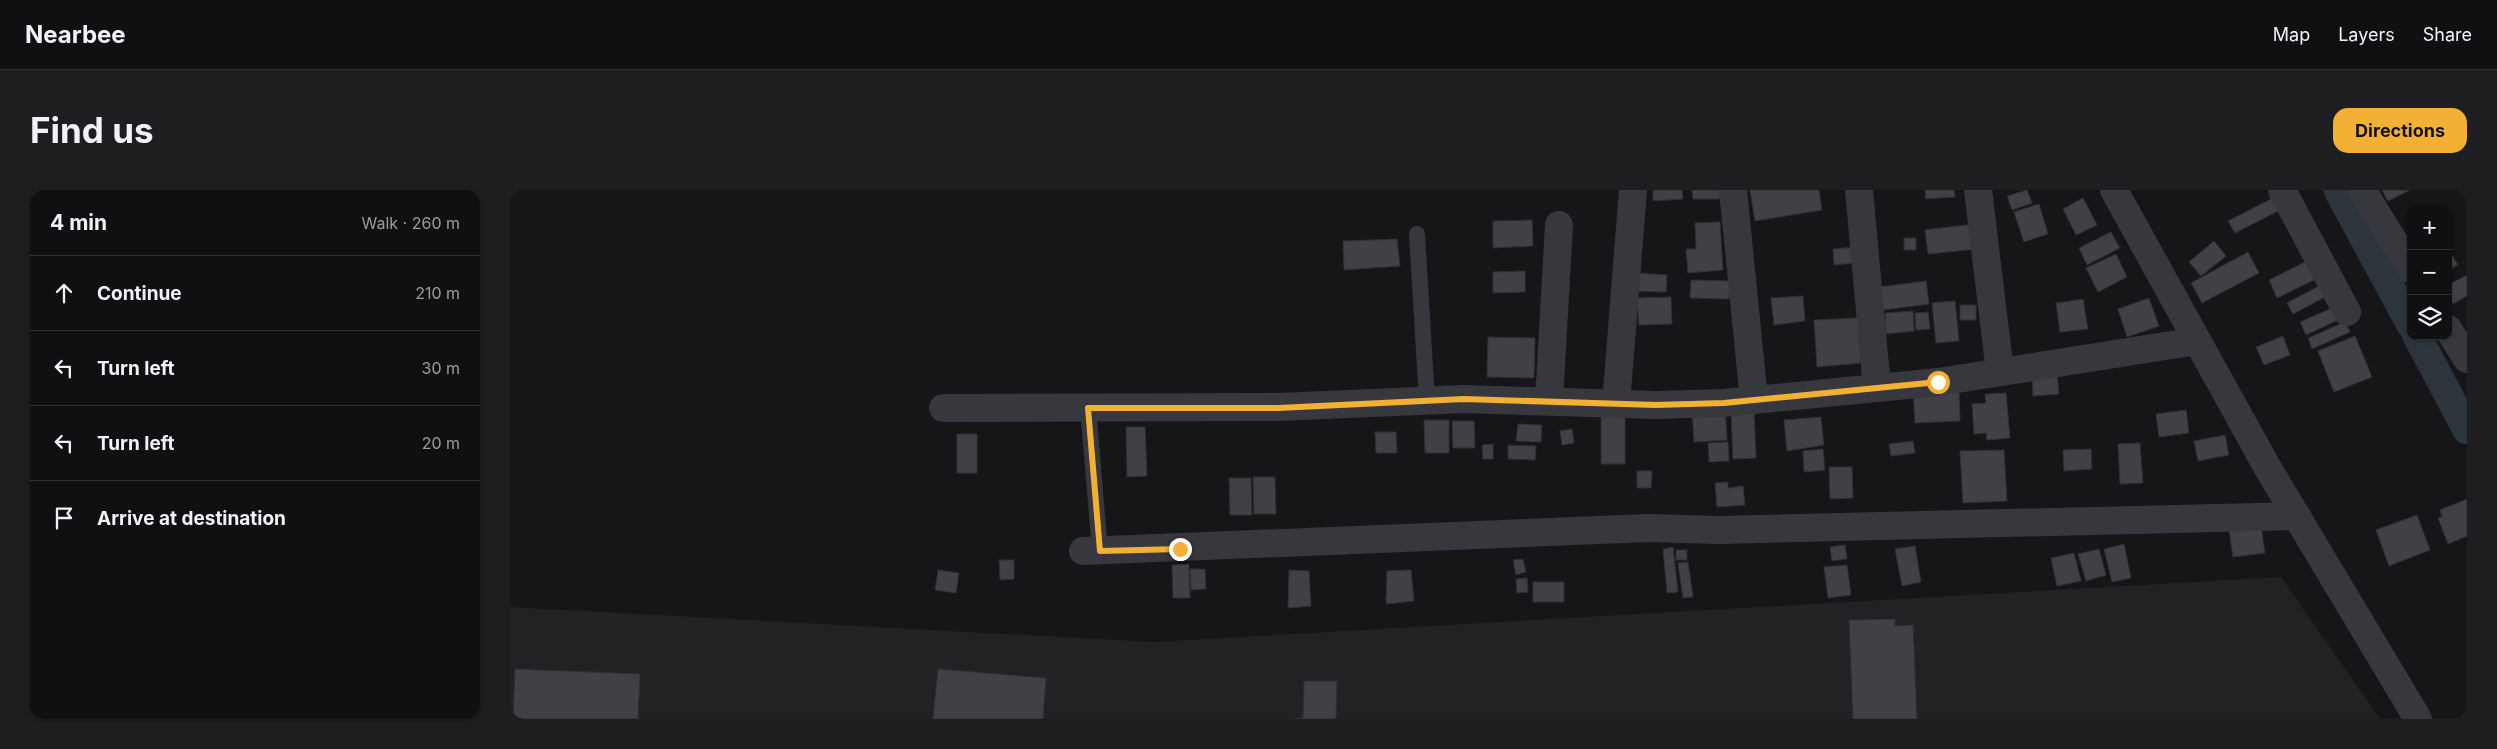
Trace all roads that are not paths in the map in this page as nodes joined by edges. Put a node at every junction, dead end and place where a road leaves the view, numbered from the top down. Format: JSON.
{"nodes":[{"id":1,"x":1633,"y":190,"type":"edge"},
{"id":2,"x":1733,"y":190,"type":"edge"},
{"id":3,"x":1859,"y":190,"type":"edge"},
{"id":4,"x":1978,"y":190,"type":"edge"},
{"id":5,"x":2114,"y":190,"type":"edge"},
{"id":6,"x":2282,"y":190,"type":"edge"},
{"id":7,"x":2362,"y":190,"type":"edge"},
{"id":8,"x":1559,"y":225,"type":"dead end"},
{"id":9,"x":1416,"y":234,"type":"dead end"},
{"id":10,"x":2407,"y":263,"type":"edge"},
{"id":11,"x":2348,"y":312,"type":"dead end"},
{"id":12,"x":2452,"y":335,"type":"edge"},
{"id":13,"x":2197,"y":341,"type":"junction"},
{"id":14,"x":2467,"y":359,"type":"edge"},
{"id":15,"x":2000,"y":372,"type":"junction"},
{"id":16,"x":1877,"y":388,"type":"junction"},
{"id":17,"x":1754,"y":400,"type":"junction"},
{"id":18,"x":1427,"y":401,"type":"junction"},
{"id":19,"x":1549,"y":401,"type":"junction"},
{"id":20,"x":1616,"y":404,"type":"junction"},
{"id":21,"x":943,"y":408,"type":"dead end"},
{"id":22,"x":1088,"y":408,"type":"junction"},
{"id":23,"x":2297,"y":516,"type":"junction"},
{"id":24,"x":1091,"y":551,"type":"joint"},
{"id":25,"x":2418,"y":719,"type":"edge"}],
"edges":[{"from":1,"to":20,"type":"street"},
{"from":2,"to":17,"type":"street"},
{"from":3,"to":16,"type":"street"},
{"from":4,"to":15,"type":"street"},
{"from":5,"to":13,"type":"street"},
{"from":6,"to":11,"type":"street"},
{"from":7,"to":10,"type":"street"},
{"from":8,"to":19,"type":"street"},
{"from":9,"to":18,"type":"lane"},
{"from":12,"to":14,"type":"street"},
{"from":13,"to":15,"type":"street"},
{"from":13,"to":23,"type":"street"},
{"from":15,"to":16,"type":"street"},
{"from":16,"to":17,"type":"street"},
{"from":17,"to":20,"type":"street"},
{"from":18,"to":19,"type":"street"},
{"from":18,"to":22,"type":"street"},
{"from":19,"to":20,"type":"street"},
{"from":21,"to":22,"type":"street"},
{"from":22,"to":24,"type":"lane"},
{"from":23,"to":24,"type":"street"},
{"from":23,"to":25,"type":"street"}]}
